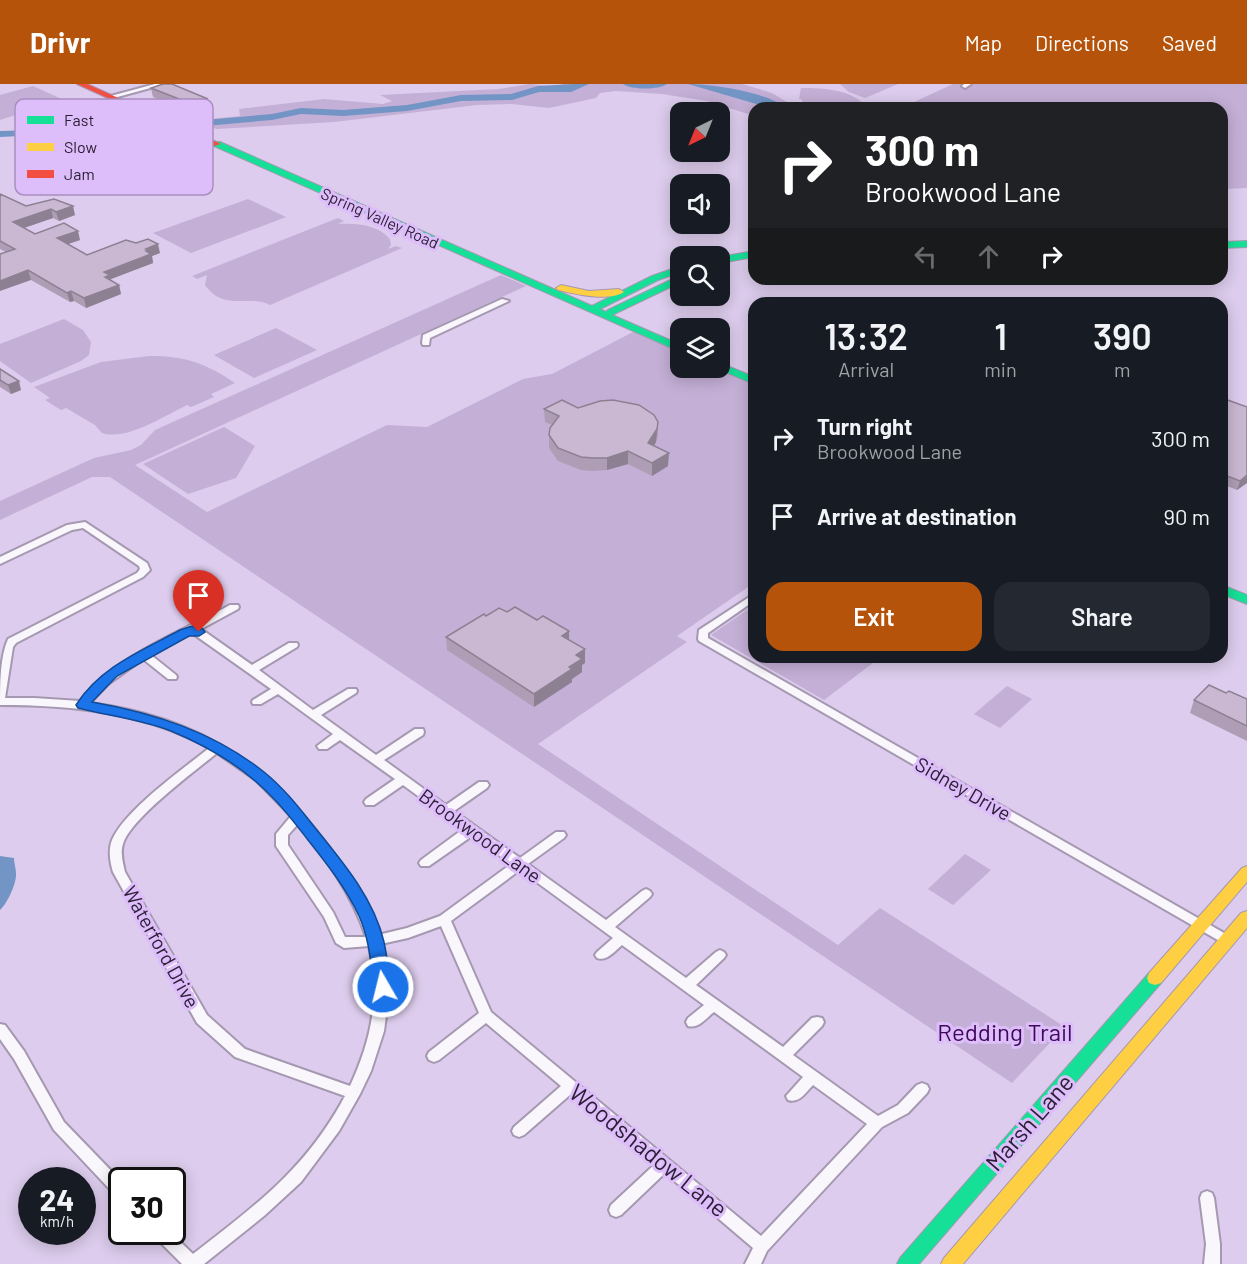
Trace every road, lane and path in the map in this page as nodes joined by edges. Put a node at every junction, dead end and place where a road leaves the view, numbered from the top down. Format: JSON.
{"nodes":[{"id":1,"x":81,"y":84,"type":"edge"},
{"id":2,"x":101,"y":84,"type":"edge"},
{"id":3,"x":145,"y":84,"type":"edge"},
{"id":4,"x":162,"y":84,"type":"edge"},
{"id":5,"x":119,"y":95,"type":"junction"},
{"id":6,"x":128,"y":99,"type":"edge"},
{"id":7,"x":213,"y":137,"type":"edge"},
{"id":8,"x":1228,"y":244,"type":"edge"},
{"id":9,"x":1247,"y":244,"type":"edge"},
{"id":10,"x":1228,"y":250,"type":"edge"},
{"id":11,"x":1247,"y":250,"type":"edge"},
{"id":12,"x":748,"y":256,"type":"edge"},
{"id":13,"x":730,"y":261,"type":"edge"},
{"id":14,"x":748,"y":262,"type":"edge"},
{"id":15,"x":730,"y":263,"type":"edge"},
{"id":16,"x":500,"y":265,"type":"junction"},
{"id":17,"x":670,"y":274,"type":"edge"},
{"id":18,"x":670,"y":282,"type":"edge"},
{"id":19,"x":561,"y":288,"type":"junction"},
{"id":20,"x":633,"y":289,"type":"junction"},
{"id":21,"x":505,"y":300,"type":"dead end"},
{"id":22,"x":602,"y":310,"type":"junction"},
{"id":23,"x":670,"y":337,"type":"edge"},
{"id":24,"x":426,"y":344,"type":"dead end"},
{"id":25,"x":670,"y":344,"type":"edge"},
{"id":26,"x":730,"y":362,"type":"edge"},
{"id":27,"x":730,"y":370,"type":"edge"},
{"id":28,"x":748,"y":370,"type":"edge"},
{"id":29,"x":748,"y":378,"type":"edge"},
{"id":30,"x":0,"y":561,"type":"edge"},
{"id":31,"x":1228,"y":592,"type":"edge"},
{"id":32,"x":1247,"y":600,"type":"edge"},
{"id":33,"x":748,"y":601,"type":"edge"},
{"id":34,"x":234,"y":607,"type":"dead end"},
{"id":35,"x":192,"y":630,"type":"junction"},
{"id":36,"x":293,"y":645,"type":"dead end"},
{"id":37,"x":144,"y":655,"type":"junction"},
{"id":38,"x":252,"y":670,"type":"junction"},
{"id":39,"x":172,"y":677,"type":"dead end"},
{"id":40,"x":279,"y":689,"type":"junction"},
{"id":41,"x":352,"y":691,"type":"dead end"},
{"id":42,"x":0,"y":699,"type":"edge"},
{"id":43,"x":257,"y":702,"type":"dead end"},
{"id":44,"x":83,"y":705,"type":"junction"},
{"id":45,"x":314,"y":714,"type":"junction"},
{"id":46,"x":419,"y":732,"type":"dead end"},
{"id":47,"x":341,"y":734,"type":"junction"},
{"id":48,"x":324,"y":746,"type":"dead end"},
{"id":49,"x":217,"y":747,"type":"junction"},
{"id":50,"x":376,"y":760,"type":"junction"},
{"id":51,"x":402,"y":780,"type":"junction"},
{"id":52,"x":483,"y":785,"type":"dead end"},
{"id":53,"x":370,"y":802,"type":"dead end"},
{"id":54,"x":445,"y":811,"type":"junction"},
{"id":55,"x":298,"y":816,"type":"junction"},
{"id":56,"x":471,"y":830,"type":"junction"},
{"id":57,"x":560,"y":835,"type":"dead end"},
{"id":58,"x":425,"y":863,"type":"dead end"},
{"id":59,"x":520,"y":864,"type":"junction"},
{"id":60,"x":1247,"y":872,"type":"edge"},
{"id":61,"x":646,"y":894,"type":"dead end"},
{"id":62,"x":1247,"y":917,"type":"edge"},
{"id":63,"x":444,"y":919,"type":"junction"},
{"id":64,"x":1202,"y":925,"type":"junction"},
{"id":65,"x":606,"y":927,"type":"junction"},
{"id":66,"x":622,"y":938,"type":"junction"},
{"id":67,"x":376,"y":940,"type":"junction"},
{"id":68,"x":1227,"y":940,"type":"junction"},
{"id":69,"x":601,"y":955,"type":"dead end"},
{"id":70,"x":720,"y":955,"type":"dead end"},
{"id":71,"x":687,"y":985,"type":"junction"},
{"id":72,"x":714,"y":1004,"type":"junction"},
{"id":73,"x":486,"y":1015,"type":"junction"},
{"id":74,"x":693,"y":1022,"type":"dead end"},
{"id":75,"x":817,"y":1022,"type":"dead end"},
{"id":76,"x":0,"y":1029,"type":"edge"},
{"id":77,"x":784,"y":1055,"type":"junction"},
{"id":78,"x":434,"y":1056,"type":"dead end"},
{"id":79,"x":813,"y":1076,"type":"junction"},
{"id":80,"x":570,"y":1086,"type":"junction"},
{"id":81,"x":922,"y":1089,"type":"dead end"},
{"id":82,"x":353,"y":1093,"type":"junction"},
{"id":83,"x":793,"y":1096,"type":"dead end"},
{"id":84,"x":877,"y":1123,"type":"junction"},
{"id":85,"x":519,"y":1131,"type":"dead end"},
{"id":86,"x":664,"y":1165,"type":"junction"},
{"id":87,"x":108,"y":1177,"type":"edge"},
{"id":88,"x":1207,"y":1198,"type":"dead end"},
{"id":89,"x":616,"y":1210,"type":"dead end"},
{"id":90,"x":173,"y":1245,"type":"edge"},
{"id":91,"x":762,"y":1246,"type":"junction"},
{"id":92,"x":192,"y":1264,"type":"edge"},
{"id":93,"x":753,"y":1264,"type":"edge"},
{"id":94,"x":907,"y":1264,"type":"edge"},
{"id":95,"x":951,"y":1264,"type":"edge"},
{"id":96,"x":1212,"y":1264,"type":"edge"}],
"edges":[{"from":1,"to":5,"type":"main road","name":"Spring Valley Road"},
{"from":2,"to":5,"type":"main road","name":"Spring Valley Road"},
{"from":3,"to":5,"type":"street"},
{"from":4,"to":5,"type":"street"},
{"from":5,"to":6,"type":"main road","name":"Spring Valley Road"},
{"from":7,"to":16,"type":"main road","name":"Spring Valley Road"},
{"from":8,"to":9,"type":"main road"},
{"from":10,"to":11,"type":"main road"},
{"from":12,"to":13,"type":"main road"},
{"from":14,"to":15,"type":"main road"},
{"from":16,"to":19,"type":"main road","name":"Spring Valley Road"},
{"from":16,"to":22,"type":"main road","name":"Spring Valley Road"},
{"from":17,"to":20,"type":"main road"},
{"from":18,"to":22,"type":"main road"},
{"from":19,"to":20,"type":"main road"},
{"from":19,"to":22,"type":"main road","name":"Spring Valley Road"},
{"from":20,"to":22,"type":"main road"},
{"from":21,"to":24,"type":"street"},
{"from":22,"to":23,"type":"main road","name":"Spring Valley Road"},
{"from":22,"to":25,"type":"main road","name":"Spring Valley Road"},
{"from":26,"to":28,"type":"main road"},
{"from":27,"to":29,"type":"main road"},
{"from":30,"to":42,"type":"street"},
{"from":31,"to":32,"type":"main road"},
{"from":33,"to":64,"type":"street","name":"Sidney Drive"},
{"from":34,"to":35,"type":"street"},
{"from":35,"to":37,"type":"street"},
{"from":35,"to":38,"type":"street","name":"Brookwood Lane"},
{"from":36,"to":38,"type":"street"},
{"from":37,"to":39,"type":"street"},
{"from":37,"to":44,"type":"street"},
{"from":38,"to":40,"type":"street","name":"Brookwood Lane"},
{"from":40,"to":43,"type":"street"},
{"from":40,"to":45,"type":"street","name":"Brookwood Lane"},
{"from":41,"to":45,"type":"street"},
{"from":42,"to":44,"type":"street"},
{"from":44,"to":49,"type":"street"},
{"from":45,"to":47,"type":"street","name":"Brookwood Lane"},
{"from":46,"to":50,"type":"street"},
{"from":47,"to":48,"type":"street"},
{"from":47,"to":50,"type":"street","name":"Brookwood Lane"},
{"from":49,"to":55,"type":"street"},
{"from":49,"to":82,"type":"street","name":"Waterford Drive"},
{"from":50,"to":51,"type":"street","name":"Brookwood Lane"},
{"from":51,"to":53,"type":"street"},
{"from":51,"to":54,"type":"street","name":"Brookwood Lane"},
{"from":52,"to":54,"type":"street"},
{"from":54,"to":56,"type":"street","name":"Brookwood Lane"},
{"from":55,"to":67,"type":"street"},
{"from":55,"to":67,"type":"street"},
{"from":56,"to":58,"type":"street"},
{"from":56,"to":59,"type":"street","name":"Brookwood Lane"},
{"from":57,"to":59,"type":"street"},
{"from":59,"to":63,"type":"street"},
{"from":59,"to":65,"type":"street","name":"Brookwood Lane"},
{"from":60,"to":64,"type":"main road","name":"Marsh Lane"},
{"from":61,"to":65,"type":"street"},
{"from":62,"to":68,"type":"main road","name":"Marsh Lane"},
{"from":63,"to":67,"type":"street"},
{"from":63,"to":73,"type":"street","name":"Woodshadow Lane"},
{"from":64,"to":68,"type":"street","name":"Sidney Drive"},
{"from":64,"to":94,"type":"main road","name":"Marsh Lane"},
{"from":65,"to":66,"type":"street","name":"Brookwood Lane"},
{"from":66,"to":69,"type":"street"},
{"from":66,"to":71,"type":"street","name":"Brookwood Lane"},
{"from":67,"to":82,"type":"street"},
{"from":68,"to":95,"type":"main road","name":"Marsh Lane"},
{"from":70,"to":71,"type":"street"},
{"from":71,"to":72,"type":"street","name":"Brookwood Lane"},
{"from":72,"to":74,"type":"street"},
{"from":72,"to":77,"type":"street","name":"Brookwood Lane"},
{"from":73,"to":78,"type":"street"},
{"from":73,"to":80,"type":"street","name":"Woodshadow Lane"},
{"from":75,"to":77,"type":"street"},
{"from":76,"to":87,"type":"street"},
{"from":77,"to":79,"type":"street","name":"Brookwood Lane"},
{"from":79,"to":83,"type":"street"},
{"from":79,"to":84,"type":"street","name":"Brookwood Lane"},
{"from":80,"to":85,"type":"street"},
{"from":80,"to":86,"type":"street","name":"Woodshadow Lane"},
{"from":81,"to":84,"type":"street"},
{"from":82,"to":92,"type":"street"},
{"from":84,"to":91,"type":"street"},
{"from":86,"to":89,"type":"street"},
{"from":86,"to":91,"type":"street","name":"Woodshadow Lane"},
{"from":88,"to":96,"type":"street"},
{"from":90,"to":92,"type":"street"},
{"from":91,"to":93,"type":"street"}]}
